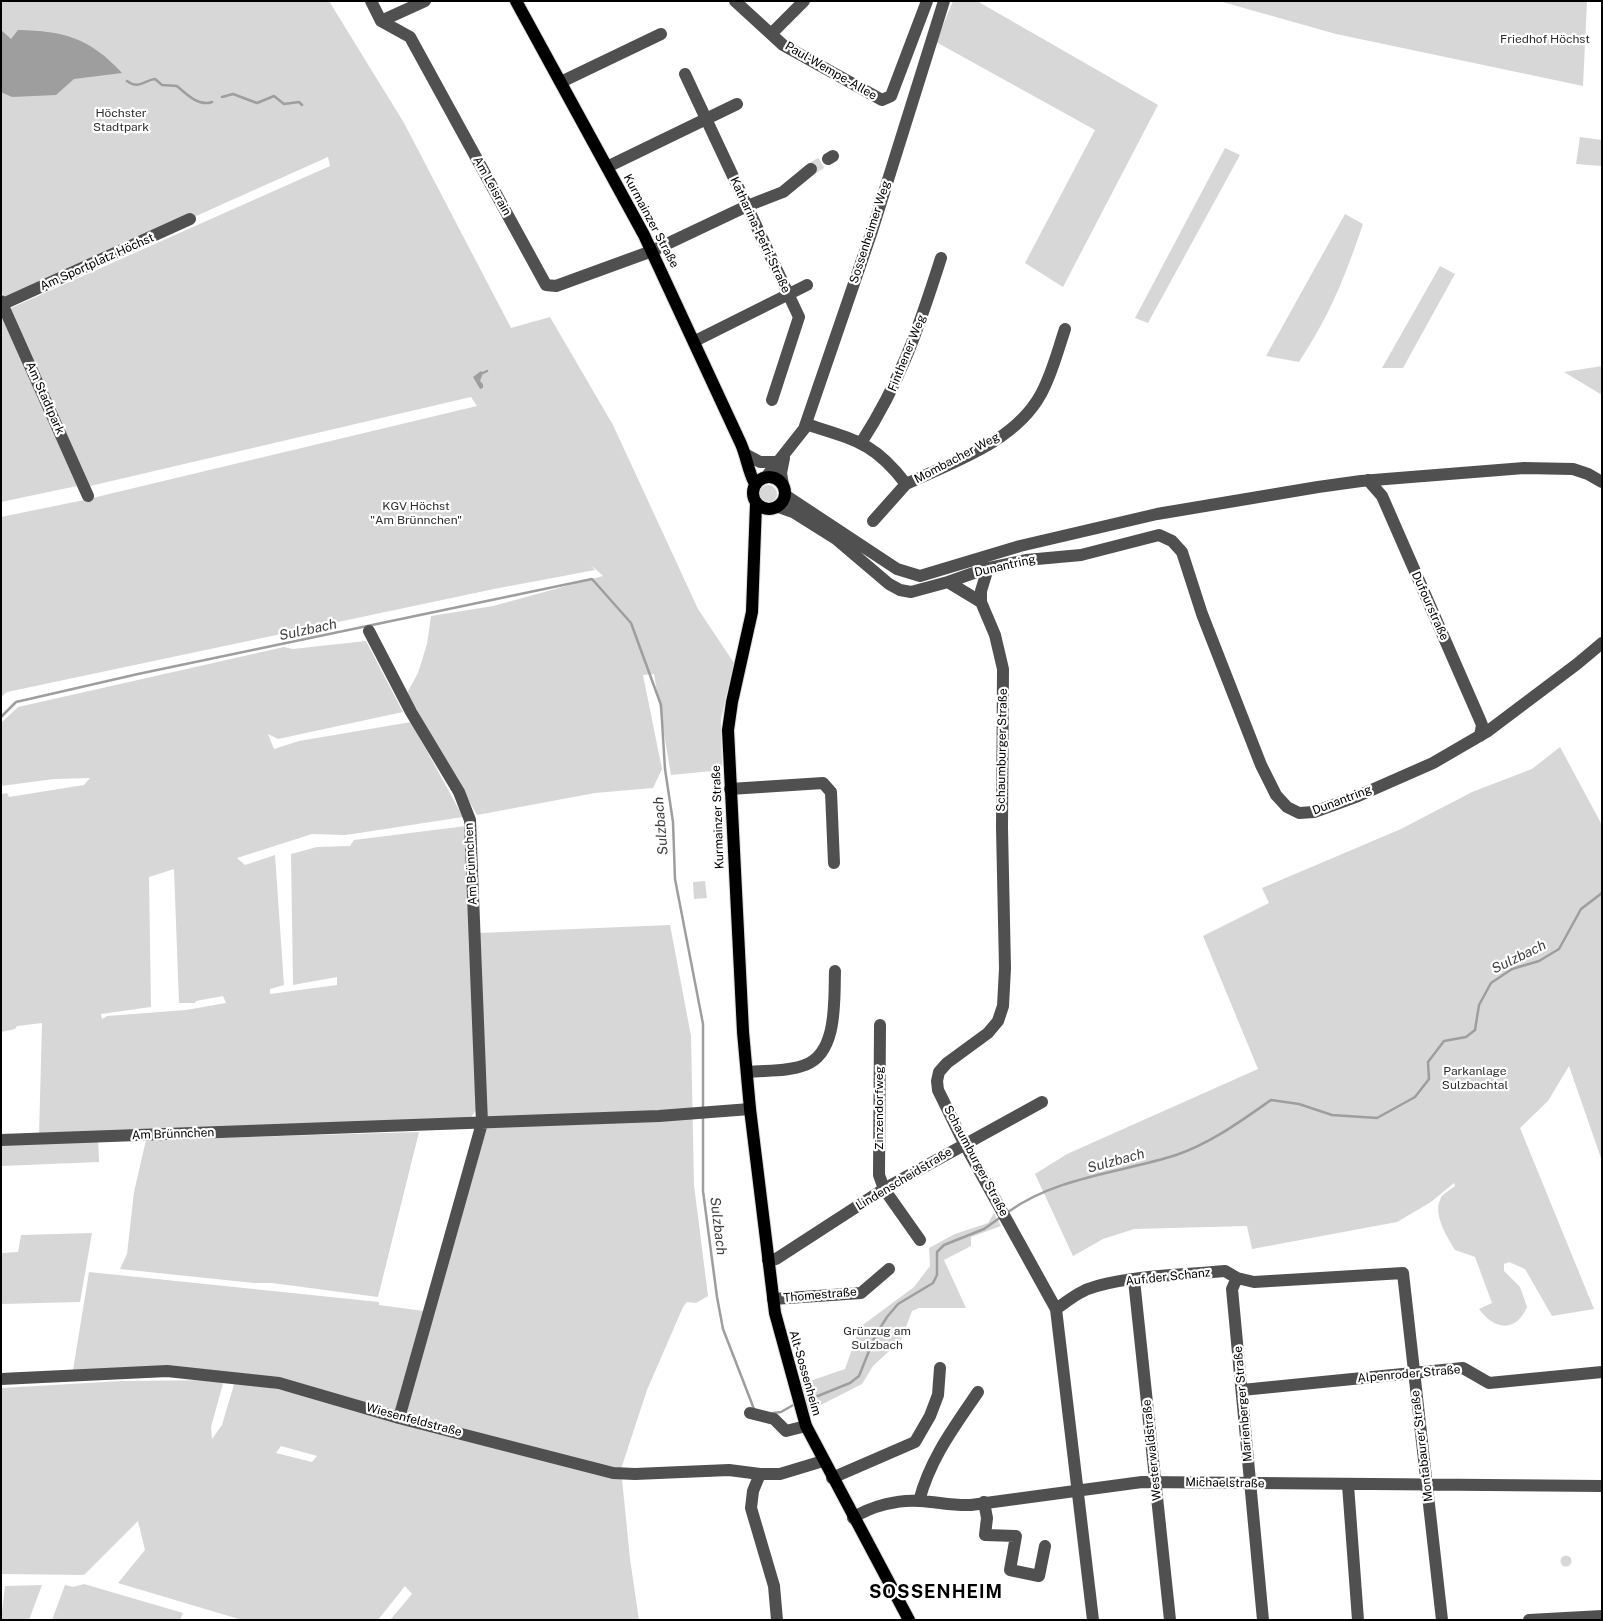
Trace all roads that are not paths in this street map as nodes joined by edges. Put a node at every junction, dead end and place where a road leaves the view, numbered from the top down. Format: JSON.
{"nodes":[{"id":1,"x":371,"y":1,"type":"edge"},
{"id":2,"x":425,"y":1,"type":"edge"},
{"id":3,"x":516,"y":1,"type":"edge"},
{"id":4,"x":735,"y":1,"type":"edge"},
{"id":5,"x":804,"y":1,"type":"edge"},
{"id":6,"x":927,"y":1,"type":"edge"},
{"id":7,"x":944,"y":1,"type":"edge"},
{"id":8,"x":382,"y":21,"type":"junction"},
{"id":9,"x":661,"y":34,"type":"dead end"},
{"id":10,"x":771,"y":34,"type":"junction"},
{"id":11,"x":909,"y":48,"type":"junction"},
{"id":12,"x":926,"y":58,"type":"junction"},
{"id":13,"x":685,"y":74,"type":"dead end"},
{"id":14,"x":561,"y":82,"type":"junction"},
{"id":15,"x":737,"y":104,"type":"dead end"},
{"id":16,"x":706,"y":118,"type":"junction"},
{"id":17,"x":607,"y":167,"type":"junction"},
{"id":18,"x":812,"y":169,"type":"tunnel mouth"},
{"id":19,"x":747,"y":206,"type":"junction"},
{"id":20,"x":190,"y":219,"type":"dead end"},
{"id":21,"x":652,"y":251,"type":"junction"},
{"id":22,"x":941,"y":258,"type":"dead end"},
{"id":23,"x":807,"y":285,"type":"dead end"},
{"id":24,"x":788,"y":295,"type":"junction"},
{"id":25,"x":2,"y":303,"type":"edge"},
{"id":26,"x":1064,"y":329,"type":"dead end"},
{"id":27,"x":695,"y":341,"type":"junction"},
{"id":28,"x":772,"y":400,"type":"dead end"},
{"id":29,"x":806,"y":424,"type":"junction"},
{"id":30,"x":861,"y":443,"type":"junction"},
{"id":31,"x":746,"y":457,"type":"junction"},
{"id":32,"x":780,"y":459,"type":"junction"},
{"id":33,"x":762,"y":480,"type":"junction"},
{"id":34,"x":1368,"y":480,"type":"junction"},
{"id":35,"x":1602,"y":482,"type":"edge"},
{"id":36,"x":906,"y":484,"type":"junction"},
{"id":37,"x":784,"y":490,"type":"junction"},
{"id":38,"x":88,"y":496,"type":"dead end"},
{"id":39,"x":756,"y":504,"type":"junction"},
{"id":40,"x":774,"y":508,"type":"junction"},
{"id":41,"x":1157,"y":514,"type":"junction"},
{"id":42,"x":873,"y":521,"type":"dead end"},
{"id":43,"x":1114,"y":524,"type":"junction"},
{"id":44,"x":755,"y":527,"type":"junction"},
{"id":45,"x":1159,"y":535,"type":"junction"},
{"id":46,"x":848,"y":542,"type":"junction"},
{"id":47,"x":1122,"y":545,"type":"junction"},
{"id":48,"x":882,"y":558,"type":"junction"},
{"id":49,"x":897,"y":568,"type":"junction"},
{"id":50,"x":988,"y":568,"type":"junction"},
{"id":51,"x":878,"y":574,"type":"junction"},
{"id":52,"x":948,"y":582,"type":"junction"},
{"id":53,"x":891,"y":585,"type":"junction"},
{"id":54,"x":981,"y":602,"type":"junction"},
{"id":55,"x":369,"y":631,"type":"dead end"},
{"id":56,"x":1602,"y":643,"type":"edge"},
{"id":57,"x":1480,"y":736,"type":"junction"},
{"id":58,"x":730,"y":789,"type":"junction"},
{"id":59,"x":834,"y":863,"type":"dead end"},
{"id":60,"x":835,"y":971,"type":"dead end"},
{"id":61,"x":880,"y":1025,"type":"dead end"},
{"id":62,"x":747,"y":1072,"type":"junction"},
{"id":63,"x":1042,"y":1102,"type":"dead end"},
{"id":64,"x":750,"y":1109,"type":"junction"},
{"id":65,"x":482,"y":1123,"type":"junction"},
{"id":66,"x":1,"y":1140,"type":"edge"},
{"id":67,"x":964,"y":1143,"type":"junction"},
{"id":68,"x":884,"y":1189,"type":"junction"},
{"id":69,"x":920,"y":1240,"type":"dead end"},
{"id":70,"x":768,"y":1260,"type":"junction"},
{"id":71,"x":888,"y":1269,"type":"dead end"},
{"id":72,"x":1403,"y":1273,"type":"joint"},
{"id":73,"x":1237,"y":1278,"type":"junction"},
{"id":74,"x":1134,"y":1280,"type":"junction"},
{"id":75,"x":773,"y":1299,"type":"junction"},
{"id":76,"x":1056,"y":1309,"type":"junction"},
{"id":77,"x":940,"y":1368,"type":"dead end"},
{"id":78,"x":1602,"y":1372,"type":"edge"},
{"id":79,"x":1413,"y":1373,"type":"junction"},
{"id":80,"x":1,"y":1379,"type":"edge"},
{"id":81,"x":1242,"y":1390,"type":"junction"},
{"id":82,"x":978,"y":1392,"type":"dead end"},
{"id":83,"x":750,"y":1413,"type":"dead end"},
{"id":84,"x":400,"y":1418,"type":"junction"},
{"id":85,"x":806,"y":1426,"type":"junction"},
{"id":86,"x":823,"y":1461,"type":"junction"},
{"id":87,"x":760,"y":1474,"type":"junction"},
{"id":88,"x":832,"y":1478,"type":"junction"},
{"id":89,"x":1156,"y":1482,"type":"junction"},
{"id":90,"x":1250,"y":1484,"type":"junction"},
{"id":91,"x":1348,"y":1485,"type":"junction"},
{"id":92,"x":1427,"y":1486,"type":"junction"},
{"id":93,"x":1602,"y":1486,"type":"edge"},
{"id":94,"x":1077,"y":1490,"type":"junction"},
{"id":95,"x":919,"y":1501,"type":"junction"},
{"id":96,"x":984,"y":1502,"type":"junction"},
{"id":97,"x":853,"y":1518,"type":"junction"},
{"id":98,"x":1045,"y":1546,"type":"dead end"},
{"id":99,"x":1602,"y":1616,"type":"edge"},
{"id":100,"x":777,"y":1620,"type":"edge"},
{"id":101,"x":909,"y":1620,"type":"edge"},
{"id":102,"x":1093,"y":1620,"type":"edge"},
{"id":103,"x":1170,"y":1620,"type":"edge"},
{"id":104,"x":1264,"y":1620,"type":"edge"},
{"id":105,"x":1358,"y":1620,"type":"edge"},
{"id":106,"x":1442,"y":1620,"type":"edge"},
{"id":107,"x":1529,"y":1620,"type":"edge"}],
"edges":[{"from":1,"to":8,"type":"street"},
{"from":2,"to":8,"type":"street"},
{"from":3,"to":14,"type":"main road","name":"Kurmainzer Straße"},
{"from":4,"to":10,"type":"street","name":"Paul-Wempe-Allee"},
{"from":5,"to":10,"type":"street"},
{"from":6,"to":11,"type":"street"},
{"from":7,"to":12,"type":"street","name":"Sossenheimer Weg"},
{"from":8,"to":21,"type":"street","name":"Am Leisrain"},
{"from":9,"to":14,"type":"street"},
{"from":10,"to":11,"type":"street","name":"Paul-Wempe-Allee"},
{"from":11,"to":12,"type":"street"},
{"from":12,"to":29,"type":"street","name":"Sossenheimer Weg"},
{"from":13,"to":16,"type":"street","name":"Katharina-Petri-Straße"},
{"from":14,"to":17,"type":"main road","name":"Kurmainzer Straße"},
{"from":15,"to":16,"type":"street"},
{"from":16,"to":17,"type":"street"},
{"from":16,"to":19,"type":"street","name":"Katharina-Petri-Straße"},
{"from":17,"to":21,"type":"main road","name":"Kurmainzer Straße"},
{"from":18,"to":19,"type":"street"},
{"from":19,"to":21,"type":"street"},
{"from":19,"to":24,"type":"street","name":"Katharina-Petri-Straße"},
{"from":20,"to":25,"type":"street","name":"Am Sportplatz Höchst"},
{"from":21,"to":27,"type":"main road","name":"Kurmainzer Straße"},
{"from":22,"to":30,"type":"street","name":"Finthener Weg"},
{"from":23,"to":24,"type":"street"},
{"from":24,"to":27,"type":"street"},
{"from":24,"to":28,"type":"street","name":"Katharina-Petri-Straße"},
{"from":25,"to":38,"type":"street","name":"Am Stadtpark"},
{"from":26,"to":36,"type":"street","name":"Mombacher Weg"},
{"from":27,"to":31,"type":"main road","name":"Kurmainzer Straße"},
{"from":29,"to":30,"type":"street","name":"Mombacher Weg"},
{"from":29,"to":32,"type":"street","name":"Sossenheimer Weg"},
{"from":30,"to":36,"type":"street","name":"Mombacher Weg"},
{"from":31,"to":32,"type":"street"},
{"from":31,"to":33,"type":"main road","name":"Kurmainzer Straße"},
{"from":32,"to":33,"type":"street","name":"Sossenheimer Weg"},
{"from":32,"to":37,"type":"street","name":"Sossenheimer Weg"},
{"from":33,"to":37,"type":"main road"},
{"from":33,"to":39,"type":"main road"},
{"from":34,"to":35,"type":"street","name":"Dunantring"},
{"from":34,"to":41,"type":"street","name":"Dunantring"},
{"from":34,"to":57,"type":"street","name":"Dufourstraße"},
{"from":36,"to":42,"type":"street","name":"Mombacher Weg"},
{"from":37,"to":40,"type":"main road"},
{"from":37,"to":46,"type":"street","name":"Dunantring"},
{"from":39,"to":40,"type":"main road"},
{"from":39,"to":44,"type":"main road","name":"Kurmainzer Straße"},
{"from":40,"to":44,"type":"main road"},
{"from":40,"to":46,"type":"street","name":"Dunantring"},
{"from":41,"to":43,"type":"street","name":"Dunantring"},
{"from":41,"to":45,"type":"street"},
{"from":43,"to":47,"type":"street"},
{"from":43,"to":49,"type":"street","name":"Dunantring"},
{"from":44,"to":58,"type":"main road","name":"Kurmainzer Straße"},
{"from":45,"to":47,"type":"street","name":"Dunantring"},
{"from":45,"to":57,"type":"street","name":"Dunantring"},
{"from":46,"to":48,"type":"street","name":"Dunantring"},
{"from":46,"to":51,"type":"street","name":"Dunantring"},
{"from":47,"to":50,"type":"street","name":"Dunantring"},
{"from":48,"to":49,"type":"street","name":"Dunantring"},
{"from":48,"to":51,"type":"street"},
{"from":49,"to":53,"type":"street"},
{"from":50,"to":52,"type":"street","name":"Dunantring"},
{"from":50,"to":54,"type":"street"},
{"from":51,"to":53,"type":"street","name":"Dunantring"},
{"from":52,"to":53,"type":"street","name":"Dunantring"},
{"from":52,"to":54,"type":"street"},
{"from":54,"to":67,"type":"street","name":"Schaumburger Straße"},
{"from":55,"to":65,"type":"street","name":"Am Brünnchen"},
{"from":56,"to":57,"type":"street","name":"Dunantring"},
{"from":58,"to":59,"type":"street"},
{"from":58,"to":62,"type":"main road","name":"Kurmainzer Straße"},
{"from":60,"to":62,"type":"street"},
{"from":61,"to":68,"type":"street","name":"Zinzendorfweg"},
{"from":62,"to":64,"type":"main road","name":"Kurmainzer Straße"},
{"from":63,"to":67,"type":"street","name":"Lindenscheidstraße"},
{"from":64,"to":65,"type":"street","name":"Am Brünnchen"},
{"from":64,"to":70,"type":"main road","name":"Alt-Sossenheim"},
{"from":65,"to":66,"type":"street","name":"Am Brünnchen"},
{"from":65,"to":84,"type":"street","name":"Am Brünnchen"},
{"from":67,"to":68,"type":"street","name":"Lindenscheidstraße"},
{"from":67,"to":76,"type":"street","name":"Schaumburger Straße"},
{"from":68,"to":69,"type":"street"},
{"from":68,"to":70,"type":"street","name":"Lindenscheidstraße"},
{"from":70,"to":75,"type":"main road","name":"Alt-Sossenheim"},
{"from":71,"to":75,"type":"street","name":"Thomestraße"},
{"from":72,"to":73,"type":"street","name":"Auf der Schanz"},
{"from":72,"to":79,"type":"street","name":"Montabaurer Straße"},
{"from":73,"to":74,"type":"street","name":"Auf der Schanz"},
{"from":73,"to":81,"type":"street","name":"Marienberger Straße"},
{"from":74,"to":76,"type":"street","name":"Auf der Schanz"},
{"from":74,"to":89,"type":"street","name":"Westerwaldstraße"},
{"from":75,"to":85,"type":"main road","name":"Alt-Sossenheim"},
{"from":76,"to":94,"type":"street","name":"Schaumburger Straße"},
{"from":77,"to":88,"type":"street"},
{"from":78,"to":79,"type":"street","name":"Alpenroder Straße"},
{"from":79,"to":81,"type":"street","name":"Alpenroder Straße"},
{"from":79,"to":92,"type":"street","name":"Montabaurer Straße"},
{"from":80,"to":84,"type":"street","name":"Wiesenfeldstraße"},
{"from":81,"to":90,"type":"street","name":"Marienberger Straße"},
{"from":82,"to":95,"type":"street"},
{"from":83,"to":85,"type":"street"},
{"from":84,"to":87,"type":"street","name":"Wiesenfeldstraße"},
{"from":85,"to":86,"type":"main road","name":"Alt-Sossenheim"},
{"from":86,"to":87,"type":"street","name":"Wiesenfeldstraße"},
{"from":86,"to":88,"type":"main road","name":"Alt-Sossenheim"},
{"from":87,"to":100,"type":"street"},
{"from":88,"to":97,"type":"main road","name":"Alt-Sossenheim"},
{"from":89,"to":90,"type":"street","name":"Michaelstraße"},
{"from":89,"to":94,"type":"street","name":"Michaelstraße"},
{"from":89,"to":103,"type":"street","name":"Westerwaldstraße"},
{"from":90,"to":91,"type":"street","name":"Michaelstraße"},
{"from":90,"to":104,"type":"street","name":"Marienberger Straße"},
{"from":91,"to":92,"type":"street","name":"Michaelstraße"},
{"from":91,"to":105,"type":"street"},
{"from":92,"to":93,"type":"street","name":"Michaelstraße"},
{"from":92,"to":106,"type":"street","name":"Montabaurer Straße"},
{"from":94,"to":96,"type":"street","name":"Michaelstraße"},
{"from":94,"to":102,"type":"street","name":"Schaumburger Straße"},
{"from":95,"to":96,"type":"street","name":"Michaelstraße"},
{"from":95,"to":97,"type":"street","name":"Michaelstraße"},
{"from":96,"to":98,"type":"street"},
{"from":97,"to":101,"type":"main road","name":"Alt-Sossenheim"},
{"from":99,"to":107,"type":"street"}]}
